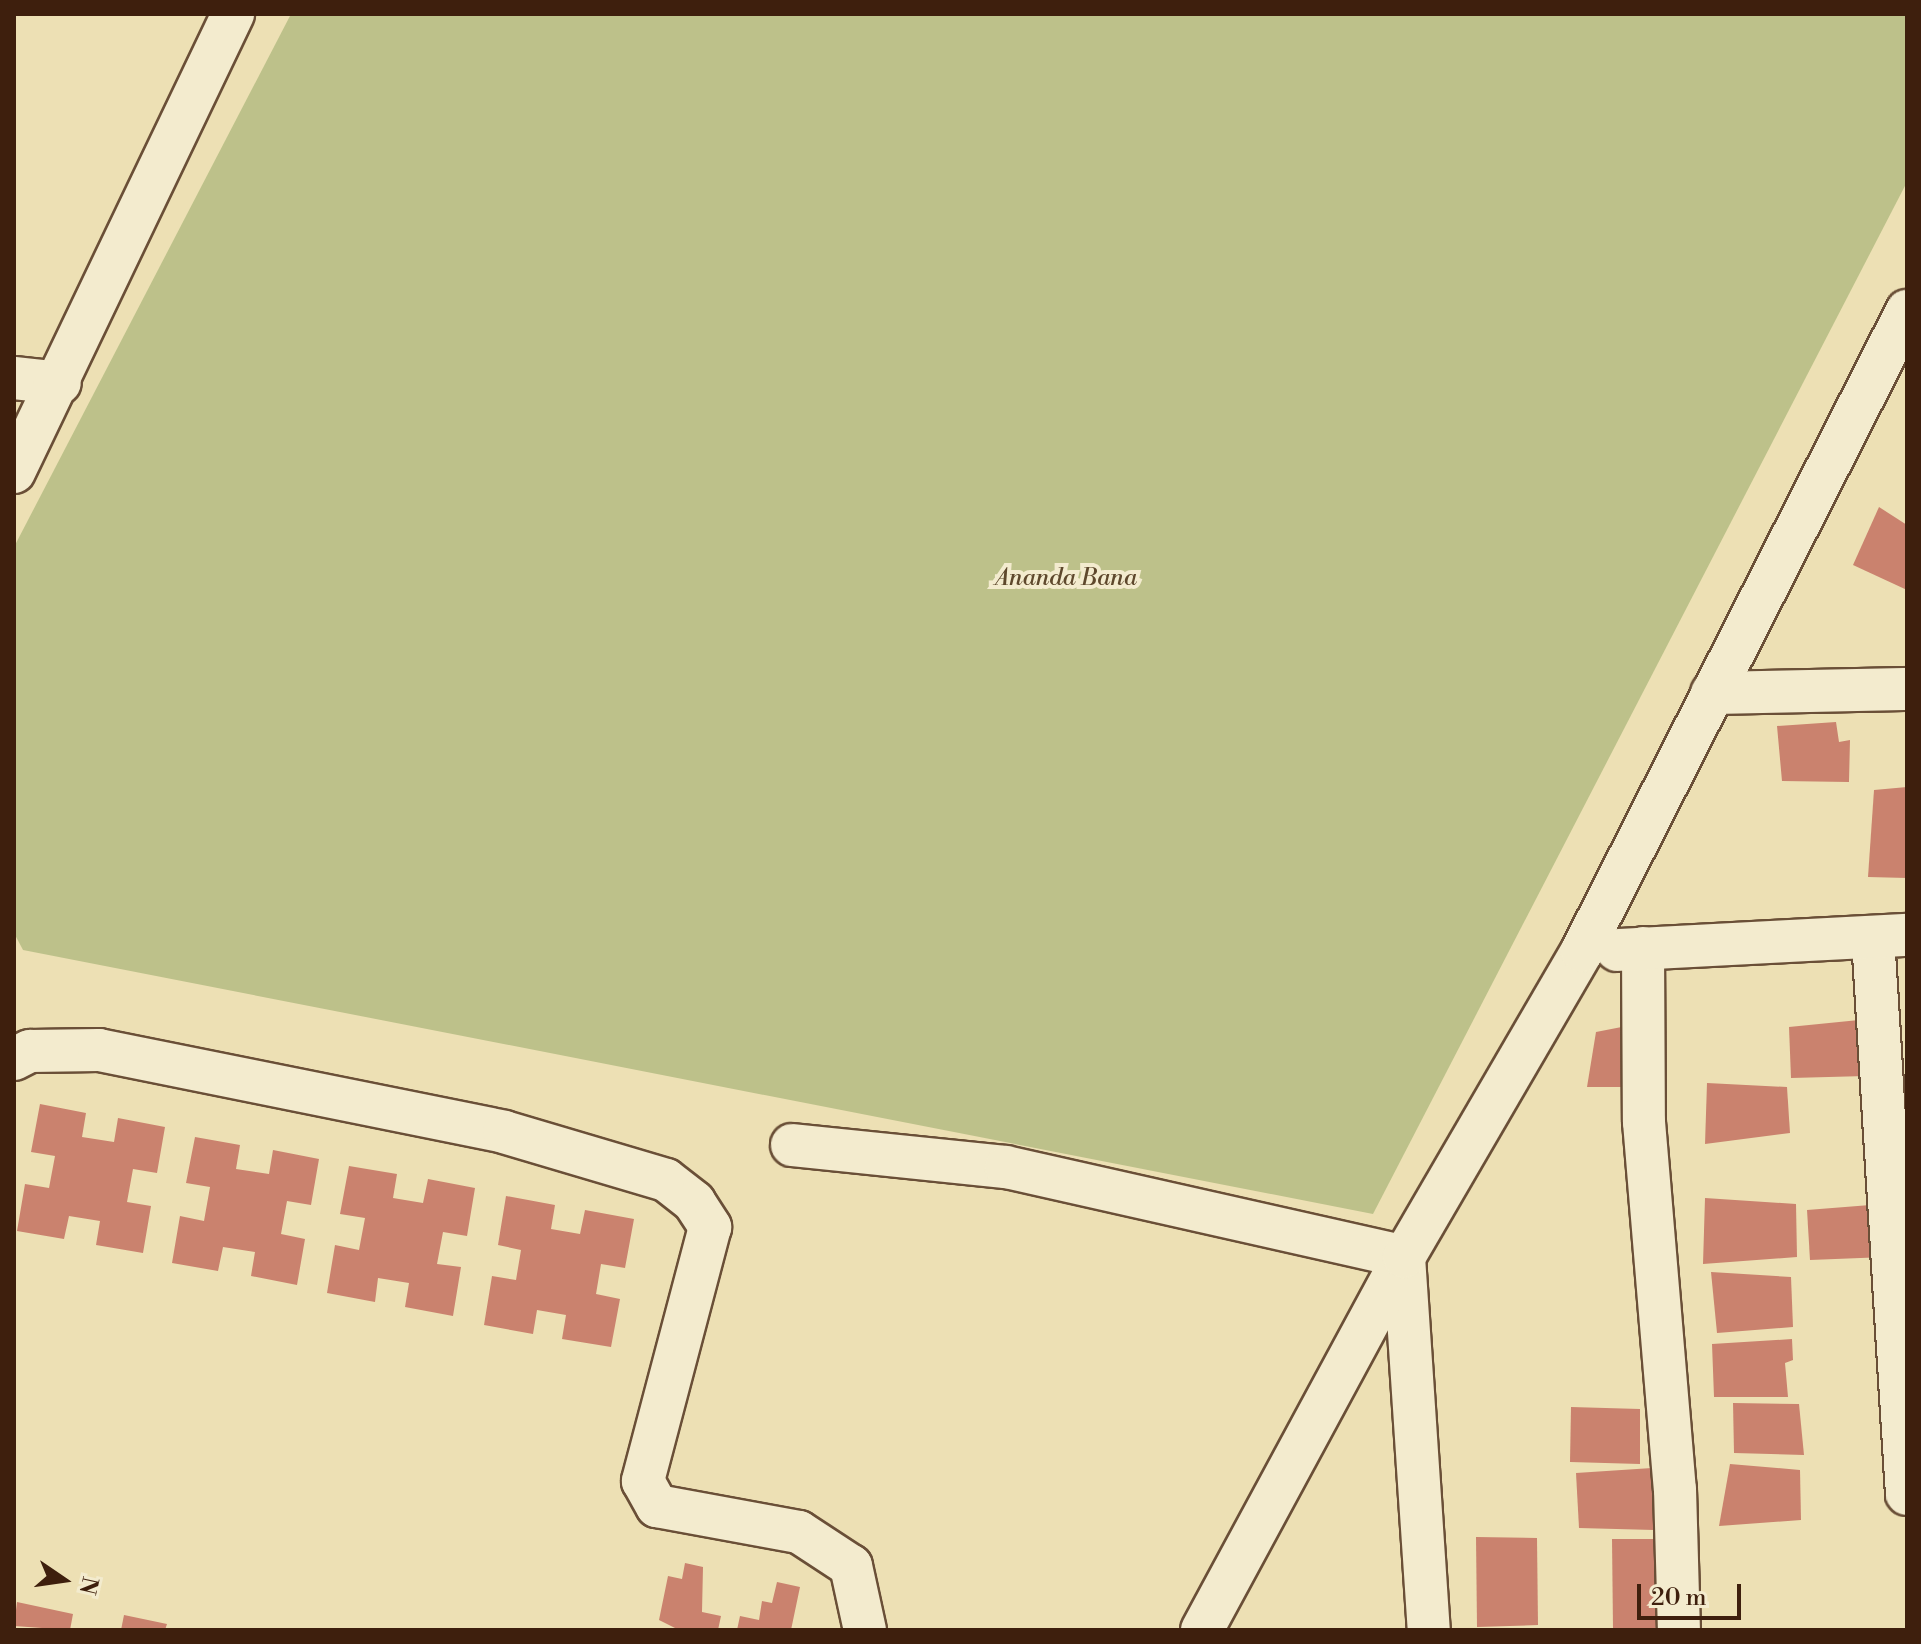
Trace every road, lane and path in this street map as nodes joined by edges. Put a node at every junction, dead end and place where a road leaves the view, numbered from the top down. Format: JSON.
{"nodes":[{"id":1,"x":233,"y":14,"type":"edge"},
{"id":2,"x":1907,"y":311,"type":"edge"},
{"id":3,"x":14,"y":378,"type":"edge"},
{"id":4,"x":60,"y":383,"type":"junction"},
{"id":5,"x":14,"y":472,"type":"edge"},
{"id":6,"x":1907,"y":689,"type":"edge"},
{"id":7,"x":1712,"y":693,"type":"junction"},
{"id":8,"x":1890,"y":936,"type":"edge"},
{"id":9,"x":1643,"y":948,"type":"junction"},
{"id":10,"x":1582,"y":951,"type":"junction"},
{"id":11,"x":14,"y":1059,"type":"edge"},
{"id":12,"x":792,"y":1145,"type":"dead end"},
{"id":13,"x":1404,"y":1257,"type":"junction"},
{"id":14,"x":1907,"y":1494,"type":"edge"},
{"id":15,"x":865,"y":1630,"type":"edge"},
{"id":16,"x":1202,"y":1630,"type":"edge"},
{"id":17,"x":1429,"y":1630,"type":"edge"},
{"id":18,"x":1679,"y":1630,"type":"edge"}],
"edges":[{"from":1,"to":4,"type":"street"},
{"from":2,"to":7,"type":"street"},
{"from":3,"to":4,"type":"street"},
{"from":4,"to":5,"type":"street"},
{"from":6,"to":7,"type":"street"},
{"from":7,"to":10,"type":"street"},
{"from":8,"to":9,"type":"street"},
{"from":8,"to":14,"type":"street"},
{"from":9,"to":10,"type":"street"},
{"from":9,"to":18,"type":"street"},
{"from":10,"to":13,"type":"street"},
{"from":11,"to":15,"type":"street"},
{"from":12,"to":13,"type":"street"},
{"from":13,"to":16,"type":"street"},
{"from":13,"to":17,"type":"street"}]}
